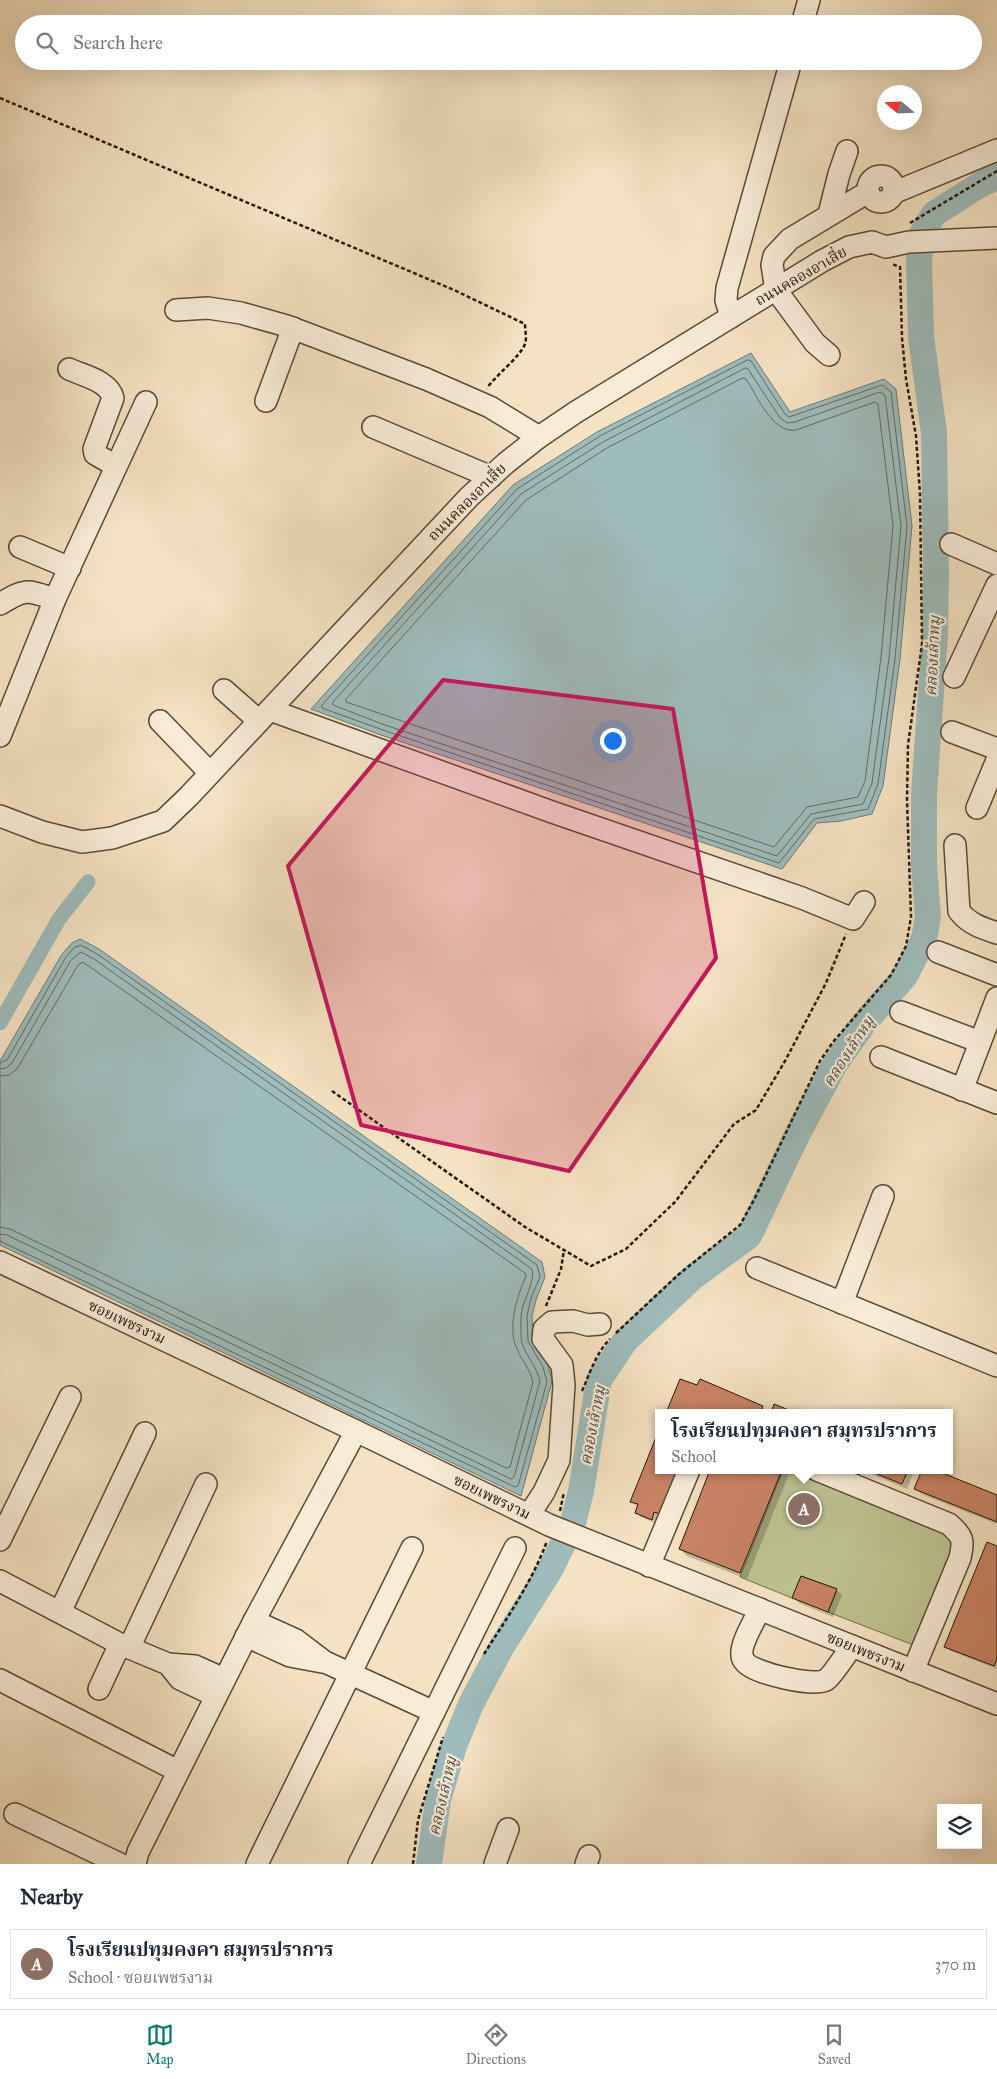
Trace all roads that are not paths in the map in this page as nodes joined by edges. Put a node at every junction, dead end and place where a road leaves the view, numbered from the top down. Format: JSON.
{"nodes":[{"id":1,"x":809,"y":0,"type":"edge"},
{"id":2,"x":805,"y":15,"type":"edge"},
{"id":3,"x":788,"y":70,"type":"edge"},
{"id":4,"x":997,"y":150,"type":"edge"},
{"id":5,"x":847,"y":151,"type":"dead end"},
{"id":6,"x":830,"y":214,"type":"junction"},
{"id":7,"x":997,"y":238,"type":"edge"},
{"id":8,"x":776,"y":290,"type":"junction"},
{"id":9,"x":176,"y":310,"type":"dead end"},
{"id":10,"x":731,"y":317,"type":"junction"},
{"id":11,"x":293,"y":328,"type":"junction"},
{"id":12,"x":829,"y":356,"type":"dead end"},
{"id":13,"x":69,"y":369,"type":"dead end"},
{"id":14,"x":266,"y":401,"type":"dead end"},
{"id":15,"x":146,"y":402,"type":"dead end"},
{"id":16,"x":373,"y":427,"type":"dead end"},
{"id":17,"x":539,"y":437,"type":"junction"},
{"id":18,"x":116,"y":466,"type":"junction"},
{"id":19,"x":491,"y":477,"type":"junction"},
{"id":20,"x":951,"y":544,"type":"dead end"},
{"id":21,"x":20,"y":547,"type":"dead end"},
{"id":22,"x":997,"y":564,"type":"edge"},
{"id":23,"x":70,"y":568,"type":"junction"},
{"id":24,"x":997,"y":585,"type":"edge"},
{"id":25,"x":56,"y":599,"type":"junction"},
{"id":26,"x":0,"y":604,"type":"edge"},
{"id":27,"x":954,"y":677,"type":"dead end"},
{"id":28,"x":224,"y":690,"type":"dead end"},
{"id":29,"x":7,"y":700,"type":"edge"},
{"id":30,"x":264,"y":715,"type":"junction"},
{"id":31,"x":160,"y":721,"type":"dead end"},
{"id":32,"x":952,"y":732,"type":"dead end"},
{"id":33,"x":0,"y":736,"type":"edge"},
{"id":34,"x":997,"y":749,"type":"edge"},
{"id":35,"x":997,"y":760,"type":"edge"},
{"id":36,"x":210,"y":773,"type":"junction"},
{"id":37,"x":977,"y":808,"type":"dead end"},
{"id":38,"x":0,"y":816,"type":"edge"},
{"id":39,"x":955,"y":846,"type":"dead end"},
{"id":40,"x":858,"y":911,"type":"road end"},
{"id":41,"x":997,"y":933,"type":"edge"},
{"id":42,"x":938,"y":952,"type":"dead end"},
{"id":43,"x":997,"y":975,"type":"edge"},
{"id":44,"x":997,"y":998,"type":"edge"},
{"id":45,"x":901,"y":1012,"type":"dead end"},
{"id":46,"x":980,"y":1042,"type":"junction"},
{"id":47,"x":881,"y":1057,"type":"dead end"},
{"id":48,"x":962,"y":1090,"type":"junction"},
{"id":49,"x":997,"y":1103,"type":"edge"},
{"id":50,"x":883,"y":1196,"type":"dead end"},
{"id":51,"x":0,"y":1262,"type":"edge"},
{"id":52,"x":757,"y":1268,"type":"dead end"},
{"id":53,"x":842,"y":1303,"type":"junction"},
{"id":54,"x":600,"y":1324,"type":"dead end"},
{"id":55,"x":997,"y":1366,"type":"edge"},
{"id":56,"x":70,"y":1396,"type":"dead end"},
{"id":57,"x":356,"y":1431,"type":"junction"},
{"id":58,"x":145,"y":1433,"type":"dead end"},
{"id":59,"x":687,"y":1474,"type":"edge"},
{"id":60,"x":827,"y":1474,"type":"edge"},
{"id":61,"x":206,"y":1484,"type":"dead end"},
{"id":62,"x":529,"y":1515,"type":"junction"},
{"id":63,"x":0,"y":1540,"type":"edge"},
{"id":64,"x":412,"y":1548,"type":"dead end"},
{"id":65,"x":516,"y":1548,"type":"dead end"},
{"id":66,"x":649,"y":1566,"type":"junction"},
{"id":67,"x":0,"y":1582,"type":"edge"},
{"id":68,"x":760,"y":1609,"type":"junction"},
{"id":69,"x":60,"y":1612,"type":"junction"},
{"id":70,"x":250,"y":1628,"type":"junction"},
{"id":71,"x":124,"y":1646,"type":"junction"},
{"id":72,"x":852,"y":1646,"type":"junction"},
{"id":73,"x":913,"y":1671,"type":"junction"},
{"id":74,"x":350,"y":1674,"type":"junction"},
{"id":75,"x":0,"y":1680,"type":"edge"},
{"id":76,"x":220,"y":1688,"type":"junction"},
{"id":77,"x":99,"y":1689,"type":"dead end"},
{"id":78,"x":997,"y":1704,"type":"edge"},
{"id":79,"x":434,"y":1712,"type":"junction"},
{"id":80,"x":178,"y":1771,"type":"junction"},
{"id":81,"x":15,"y":1814,"type":"dead end"},
{"id":82,"x":508,"y":1829,"type":"dead end"},
{"id":83,"x":120,"y":1864,"type":"edge"},
{"id":84,"x":135,"y":1864,"type":"edge"},
{"id":85,"x":257,"y":1864,"type":"edge"},
{"id":86,"x":359,"y":1864,"type":"edge"},
{"id":87,"x":495,"y":1864,"type":"edge"}],
"edges":[{"from":1,"to":2,"type":"street"},
{"from":3,"to":10,"type":"street"},
{"from":4,"to":6,"type":"street"},
{"from":5,"to":6,"type":"street"},
{"from":6,"to":8,"type":"street"},
{"from":7,"to":8,"type":"street","name":"ถนนคลองอาเสี่ย"},
{"from":8,"to":10,"type":"street","name":"ถนนคลองอาเสี่ย"},
{"from":8,"to":12,"type":"street"},
{"from":9,"to":11,"type":"street"},
{"from":10,"to":17,"type":"street","name":"ถนนคลองอาเสี่ย"},
{"from":11,"to":14,"type":"street"},
{"from":11,"to":17,"type":"street"},
{"from":13,"to":18,"type":"street"},
{"from":15,"to":18,"type":"street"},
{"from":16,"to":19,"type":"street"},
{"from":17,"to":19,"type":"street","name":"ถนนคลองอาเสี่ย"},
{"from":18,"to":23,"type":"street"},
{"from":19,"to":30,"type":"street","name":"ถนนคลองอาเสี่ย"},
{"from":20,"to":22,"type":"street"},
{"from":21,"to":23,"type":"street"},
{"from":23,"to":25,"type":"street"},
{"from":24,"to":27,"type":"street"},
{"from":25,"to":26,"type":"street"},
{"from":25,"to":29,"type":"street"},
{"from":28,"to":30,"type":"street"},
{"from":29,"to":33,"type":"street"},
{"from":30,"to":36,"type":"street","name":"ถนนคลองอาเสี่ย"},
{"from":30,"to":40,"type":"street"},
{"from":31,"to":36,"type":"street"},
{"from":32,"to":34,"type":"street"},
{"from":35,"to":37,"type":"street"},
{"from":36,"to":38,"type":"street","name":"ถนนคลองอาเสี่ย"},
{"from":39,"to":41,"type":"street"},
{"from":42,"to":43,"type":"street"},
{"from":44,"to":46,"type":"street"},
{"from":45,"to":46,"type":"street"},
{"from":46,"to":48,"type":"street"},
{"from":47,"to":48,"type":"street"},
{"from":48,"to":49,"type":"street"},
{"from":50,"to":53,"type":"street"},
{"from":51,"to":57,"type":"street","name":"ซอยเพชรงาม"},
{"from":52,"to":53,"type":"street"},
{"from":53,"to":55,"type":"street"},
{"from":54,"to":62,"type":"street"},
{"from":56,"to":63,"type":"street"},
{"from":57,"to":62,"type":"street","name":"ซอยเพชรงาม"},
{"from":57,"to":70,"type":"street"},
{"from":58,"to":69,"type":"street"},
{"from":59,"to":66,"type":"street"},
{"from":60,"to":73,"type":"street"},
{"from":61,"to":71,"type":"street"},
{"from":62,"to":66,"type":"street","name":"ซอยเพชรงาม"},
{"from":64,"to":74,"type":"street"},
{"from":65,"to":79,"type":"street"},
{"from":66,"to":68,"type":"street","name":"ซอยเพชรงาม"},
{"from":67,"to":69,"type":"street"},
{"from":68,"to":72,"type":"street","name":"ซอยเพชรงาม"},
{"from":68,"to":72,"type":"street"},
{"from":69,"to":71,"type":"street"},
{"from":70,"to":74,"type":"street"},
{"from":70,"to":76,"type":"street"},
{"from":71,"to":76,"type":"street"},
{"from":71,"to":77,"type":"street"},
{"from":72,"to":73,"type":"street","name":"ซอยเพชรงาม"},
{"from":73,"to":78,"type":"street","name":"ซอยเพชรงาม"},
{"from":74,"to":79,"type":"street"},
{"from":74,"to":85,"type":"street"},
{"from":75,"to":80,"type":"street"},
{"from":76,"to":80,"type":"street"},
{"from":79,"to":86,"type":"street"},
{"from":80,"to":84,"type":"street"},
{"from":81,"to":83,"type":"street"},
{"from":82,"to":87,"type":"street"}]}
